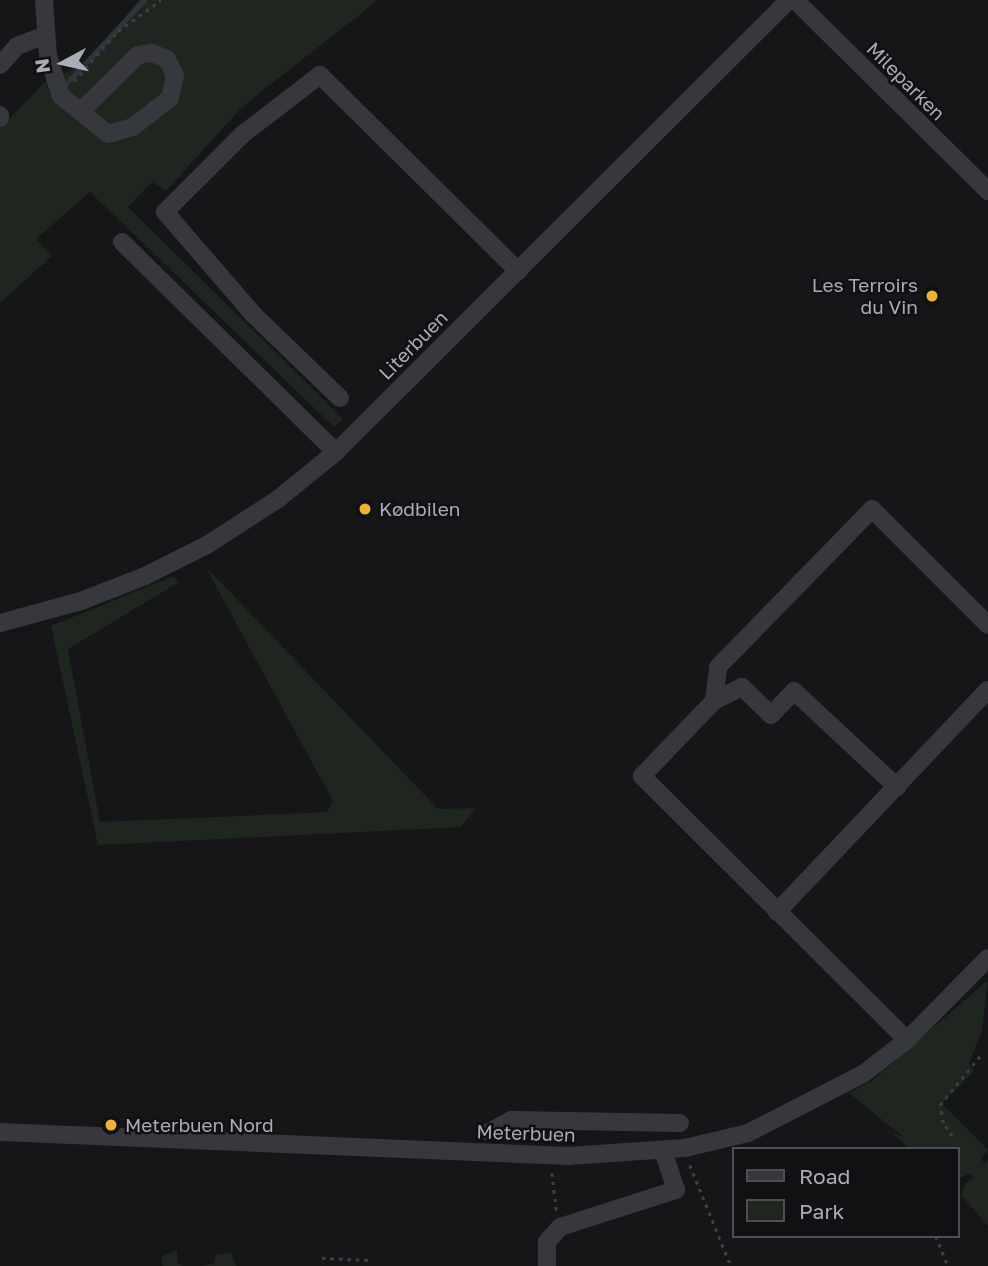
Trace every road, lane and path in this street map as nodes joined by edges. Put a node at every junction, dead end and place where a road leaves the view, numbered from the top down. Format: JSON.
{"nodes":[{"id":1,"x":44,"y":0,"type":"edge"},
{"id":2,"x":161,"y":0,"type":"edge"},
{"id":3,"x":789,"y":0,"type":"edge"},
{"id":4,"x":795,"y":0,"type":"edge"},
{"id":5,"x":46,"y":35,"type":"junction"},
{"id":6,"x":0,"y":65,"type":"edge"},
{"id":7,"x":61,"y":96,"type":"junction"},
{"id":8,"x":80,"y":111,"type":"junction"},
{"id":9,"x":988,"y":191,"type":"edge"},
{"id":10,"x":122,"y":242,"type":"dead end"},
{"id":11,"x":518,"y":271,"type":"junction"},
{"id":12,"x":340,"y":398,"type":"dead end"},
{"id":13,"x":335,"y":452,"type":"junction"},
{"id":14,"x":0,"y":623,"type":"edge"},
{"id":15,"x":988,"y":625,"type":"edge"},
{"id":16,"x":988,"y":690,"type":"edge"},
{"id":17,"x":714,"y":701,"type":"junction"},
{"id":18,"x":897,"y":787,"type":"junction"},
{"id":19,"x":777,"y":912,"type":"junction"},
{"id":20,"x":988,"y":958,"type":"edge"},
{"id":21,"x":907,"y":1040,"type":"junction"},
{"id":22,"x":979,"y":1056,"type":"dead end"},
{"id":23,"x":680,"y":1123,"type":"dead end"},
{"id":24,"x":0,"y":1132,"type":"edge"},
{"id":25,"x":489,"y":1132,"type":"dead end"},
{"id":26,"x":952,"y":1136,"type":"dead end"},
{"id":27,"x":685,"y":1148,"type":"junction"},
{"id":28,"x":663,"y":1151,"type":"junction"},
{"id":29,"x":552,"y":1155,"type":"junction"},
{"id":30,"x":564,"y":1226,"type":"junction"},
{"id":31,"x":937,"y":1238,"type":"edge"},
{"id":32,"x":322,"y":1258,"type":"dead end"},
{"id":33,"x":372,"y":1260,"type":"dead end"},
{"id":34,"x":547,"y":1266,"type":"edge"},
{"id":35,"x":730,"y":1266,"type":"edge"},
{"id":36,"x":948,"y":1266,"type":"edge"}],
"edges":[{"from":1,"to":5,"type":"street"},
{"from":2,"to":7,"type":"path"},
{"from":3,"to":11,"type":"street","name":"Literbuen"},
{"from":4,"to":9,"type":"street","name":"Mileparken"},
{"from":5,"to":6,"type":"street"},
{"from":5,"to":7,"type":"street"},
{"from":7,"to":8,"type":"street"},
{"from":8,"to":8,"type":"street"},
{"from":10,"to":13,"type":"street"},
{"from":11,"to":12,"type":"street"},
{"from":11,"to":13,"type":"street","name":"Literbuen"},
{"from":13,"to":14,"type":"street","name":"Literbuen"},
{"from":15,"to":17,"type":"street"},
{"from":16,"to":18,"type":"street"},
{"from":17,"to":18,"type":"street"},
{"from":17,"to":19,"type":"street"},
{"from":18,"to":19,"type":"street"},
{"from":19,"to":21,"type":"street"},
{"from":20,"to":21,"type":"street","name":"Meterbuen"},
{"from":21,"to":27,"type":"street","name":"Meterbuen"},
{"from":22,"to":26,"type":"path"},
{"from":23,"to":25,"type":"street"},
{"from":24,"to":29,"type":"street","name":"Meterbuen"},
{"from":27,"to":28,"type":"street","name":"Meterbuen"},
{"from":27,"to":35,"type":"path"},
{"from":28,"to":29,"type":"street","name":"Meterbuen"},
{"from":28,"to":30,"type":"street"},
{"from":29,"to":30,"type":"path"},
{"from":30,"to":34,"type":"street"},
{"from":31,"to":36,"type":"path"},
{"from":32,"to":33,"type":"path"}]}
